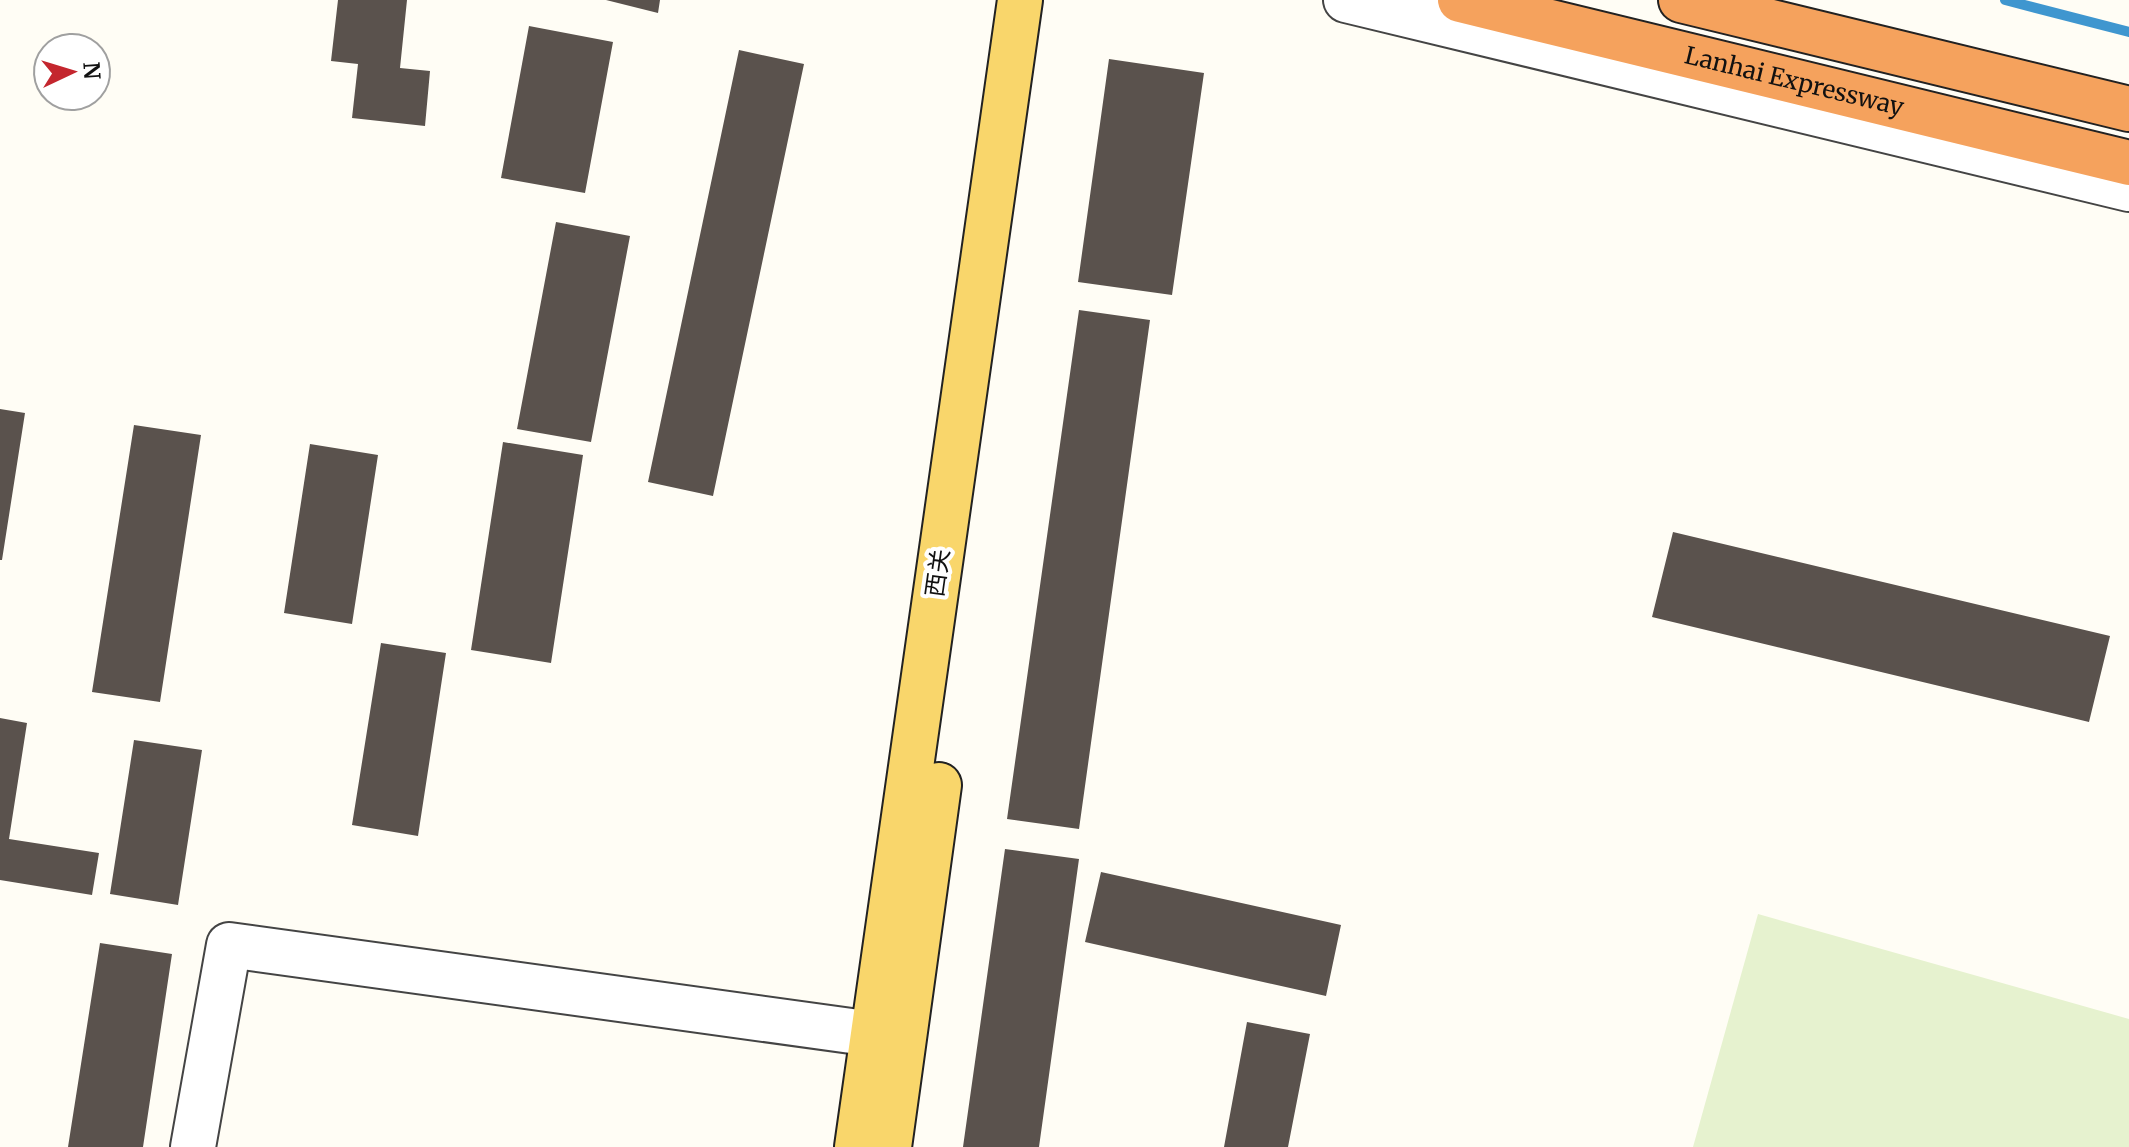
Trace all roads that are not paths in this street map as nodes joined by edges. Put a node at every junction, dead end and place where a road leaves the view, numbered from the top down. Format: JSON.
{"nodes":[{"id":1,"x":1020,"y":0,"type":"edge"},
{"id":2,"x":1041,"y":0,"type":"edge"},
{"id":3,"x":1346,"y":0,"type":"edge"},
{"id":4,"x":1460,"y":0,"type":"edge"},
{"id":5,"x":1681,"y":0,"type":"edge"},
{"id":6,"x":2129,"y":109,"type":"edge"},
{"id":7,"x":2129,"y":163,"type":"edge"},
{"id":8,"x":2129,"y":189,"type":"edge"},
{"id":9,"x":873,"y":1034,"type":"junction"},
{"id":10,"x":193,"y":1147,"type":"edge"},
{"id":11,"x":857,"y":1147,"type":"edge"},
{"id":12,"x":889,"y":1147,"type":"edge"}],
"edges":[{"from":1,"to":9,"type":"main road","name":"西关"},
{"from":2,"to":12,"type":"main road","name":"西关"},
{"from":3,"to":8,"type":"street"},
{"from":4,"to":7,"type":"highway","name":"Lanhai Expressway"},
{"from":5,"to":6,"type":"highway"},
{"from":9,"to":10,"type":"street"},
{"from":9,"to":11,"type":"main road","name":"西关"}]}
